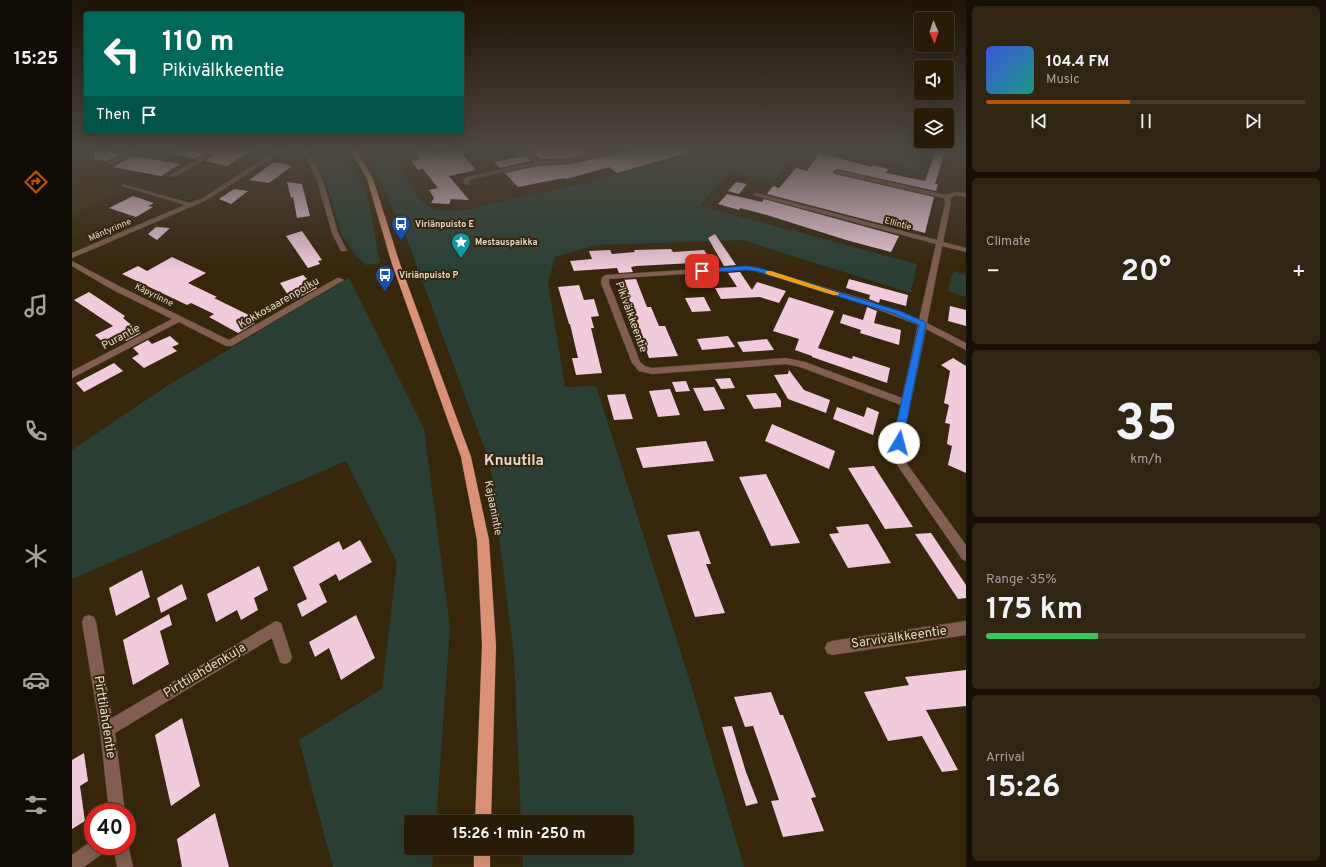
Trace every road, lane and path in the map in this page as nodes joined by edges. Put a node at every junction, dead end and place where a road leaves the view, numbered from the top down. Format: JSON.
{"nodes":[{"id":1,"x":142,"y":190,"type":"edge"},
{"id":2,"x":218,"y":190,"type":"edge"},
{"id":3,"x":323,"y":190,"type":"edge"},
{"id":4,"x":374,"y":190,"type":"edge"},
{"id":5,"x":918,"y":190,"type":"edge"},
{"id":6,"x":756,"y":195,"type":"dead end"},
{"id":7,"x":966,"y":195,"type":"edge"},
{"id":8,"x":947,"y":197,"type":"junction"},
{"id":9,"x":190,"y":205,"type":"junction"},
{"id":10,"x":939,"y":244,"type":"junction"},
{"id":11,"x":343,"y":250,"type":"dead end"},
{"id":12,"x":966,"y":250,"type":"edge"},
{"id":13,"x":72,"y":256,"type":"edge"},
{"id":14,"x":72,"y":262,"type":"edge"},
{"id":15,"x":340,"y":280,"type":"dead end"},
{"id":16,"x":179,"y":319,"type":"junction"},
{"id":17,"x":922,"y":324,"type":"junction"},
{"id":18,"x":229,"y":344,"type":"joint"},
{"id":19,"x":966,"y":347,"type":"edge"},
{"id":20,"x":72,"y":375,"type":"edge"},
{"id":21,"x":905,"y":403,"type":"junction"},
{"id":22,"x":966,"y":556,"type":"edge"},
{"id":23,"x":89,"y":622,"type":"dead end"},
{"id":24,"x":966,"y":628,"type":"edge"},
{"id":25,"x":832,"y":648,"type":"dead end"},
{"id":26,"x":285,"y":657,"type":"dead end"},
{"id":27,"x":107,"y":729,"type":"junction"},
{"id":28,"x":116,"y":803,"type":"edge"},
{"id":29,"x":483,"y":815,"type":"edge"},
{"id":30,"x":87,"y":855,"type":"edge"},
{"id":31,"x":123,"y":855,"type":"edge"},
{"id":32,"x":482,"y":855,"type":"edge"},
{"id":33,"x":72,"y":865,"type":"edge"},
{"id":34,"x":125,"y":867,"type":"edge"},
{"id":35,"x":482,"y":867,"type":"edge"}],
"edges":[{"from":1,"to":9,"type":"street"},
{"from":2,"to":9,"type":"street","name":"Mäntyrinne"},
{"from":3,"to":11,"type":"street"},
{"from":4,"to":29,"type":"main road","name":"Kajaanintie"},
{"from":5,"to":8,"type":"street"},
{"from":6,"to":10,"type":"street","name":"Ellintie"},
{"from":7,"to":8,"type":"street"},
{"from":8,"to":10,"type":"street"},
{"from":9,"to":13,"type":"street","name":"Mäntyrinne"},
{"from":10,"to":12,"type":"street","name":"Ellintie"},
{"from":10,"to":17,"type":"street"},
{"from":14,"to":16,"type":"street","name":"Käpyrinne"},
{"from":15,"to":18,"type":"street","name":"Kokkosaarenpolku"},
{"from":16,"to":18,"type":"street","name":"Käpyrinne"},
{"from":16,"to":20,"type":"street","name":"Purantie"},
{"from":17,"to":19,"type":"street"},
{"from":17,"to":21,"type":"street"},
{"from":17,"to":21,"type":"street","name":"Pikivälkkeentie"},
{"from":21,"to":22,"type":"street"},
{"from":23,"to":27,"type":"street","name":"Pirttilahdentie"},
{"from":24,"to":25,"type":"street","name":"Sarvivälkkeentie"},
{"from":26,"to":27,"type":"street","name":"Pirttilahdenkuja"},
{"from":27,"to":28,"type":"street","name":"Pirttilahdentie"},
{"from":30,"to":33,"type":"street"},
{"from":31,"to":34,"type":"street"},
{"from":32,"to":35,"type":"main road"}]}
